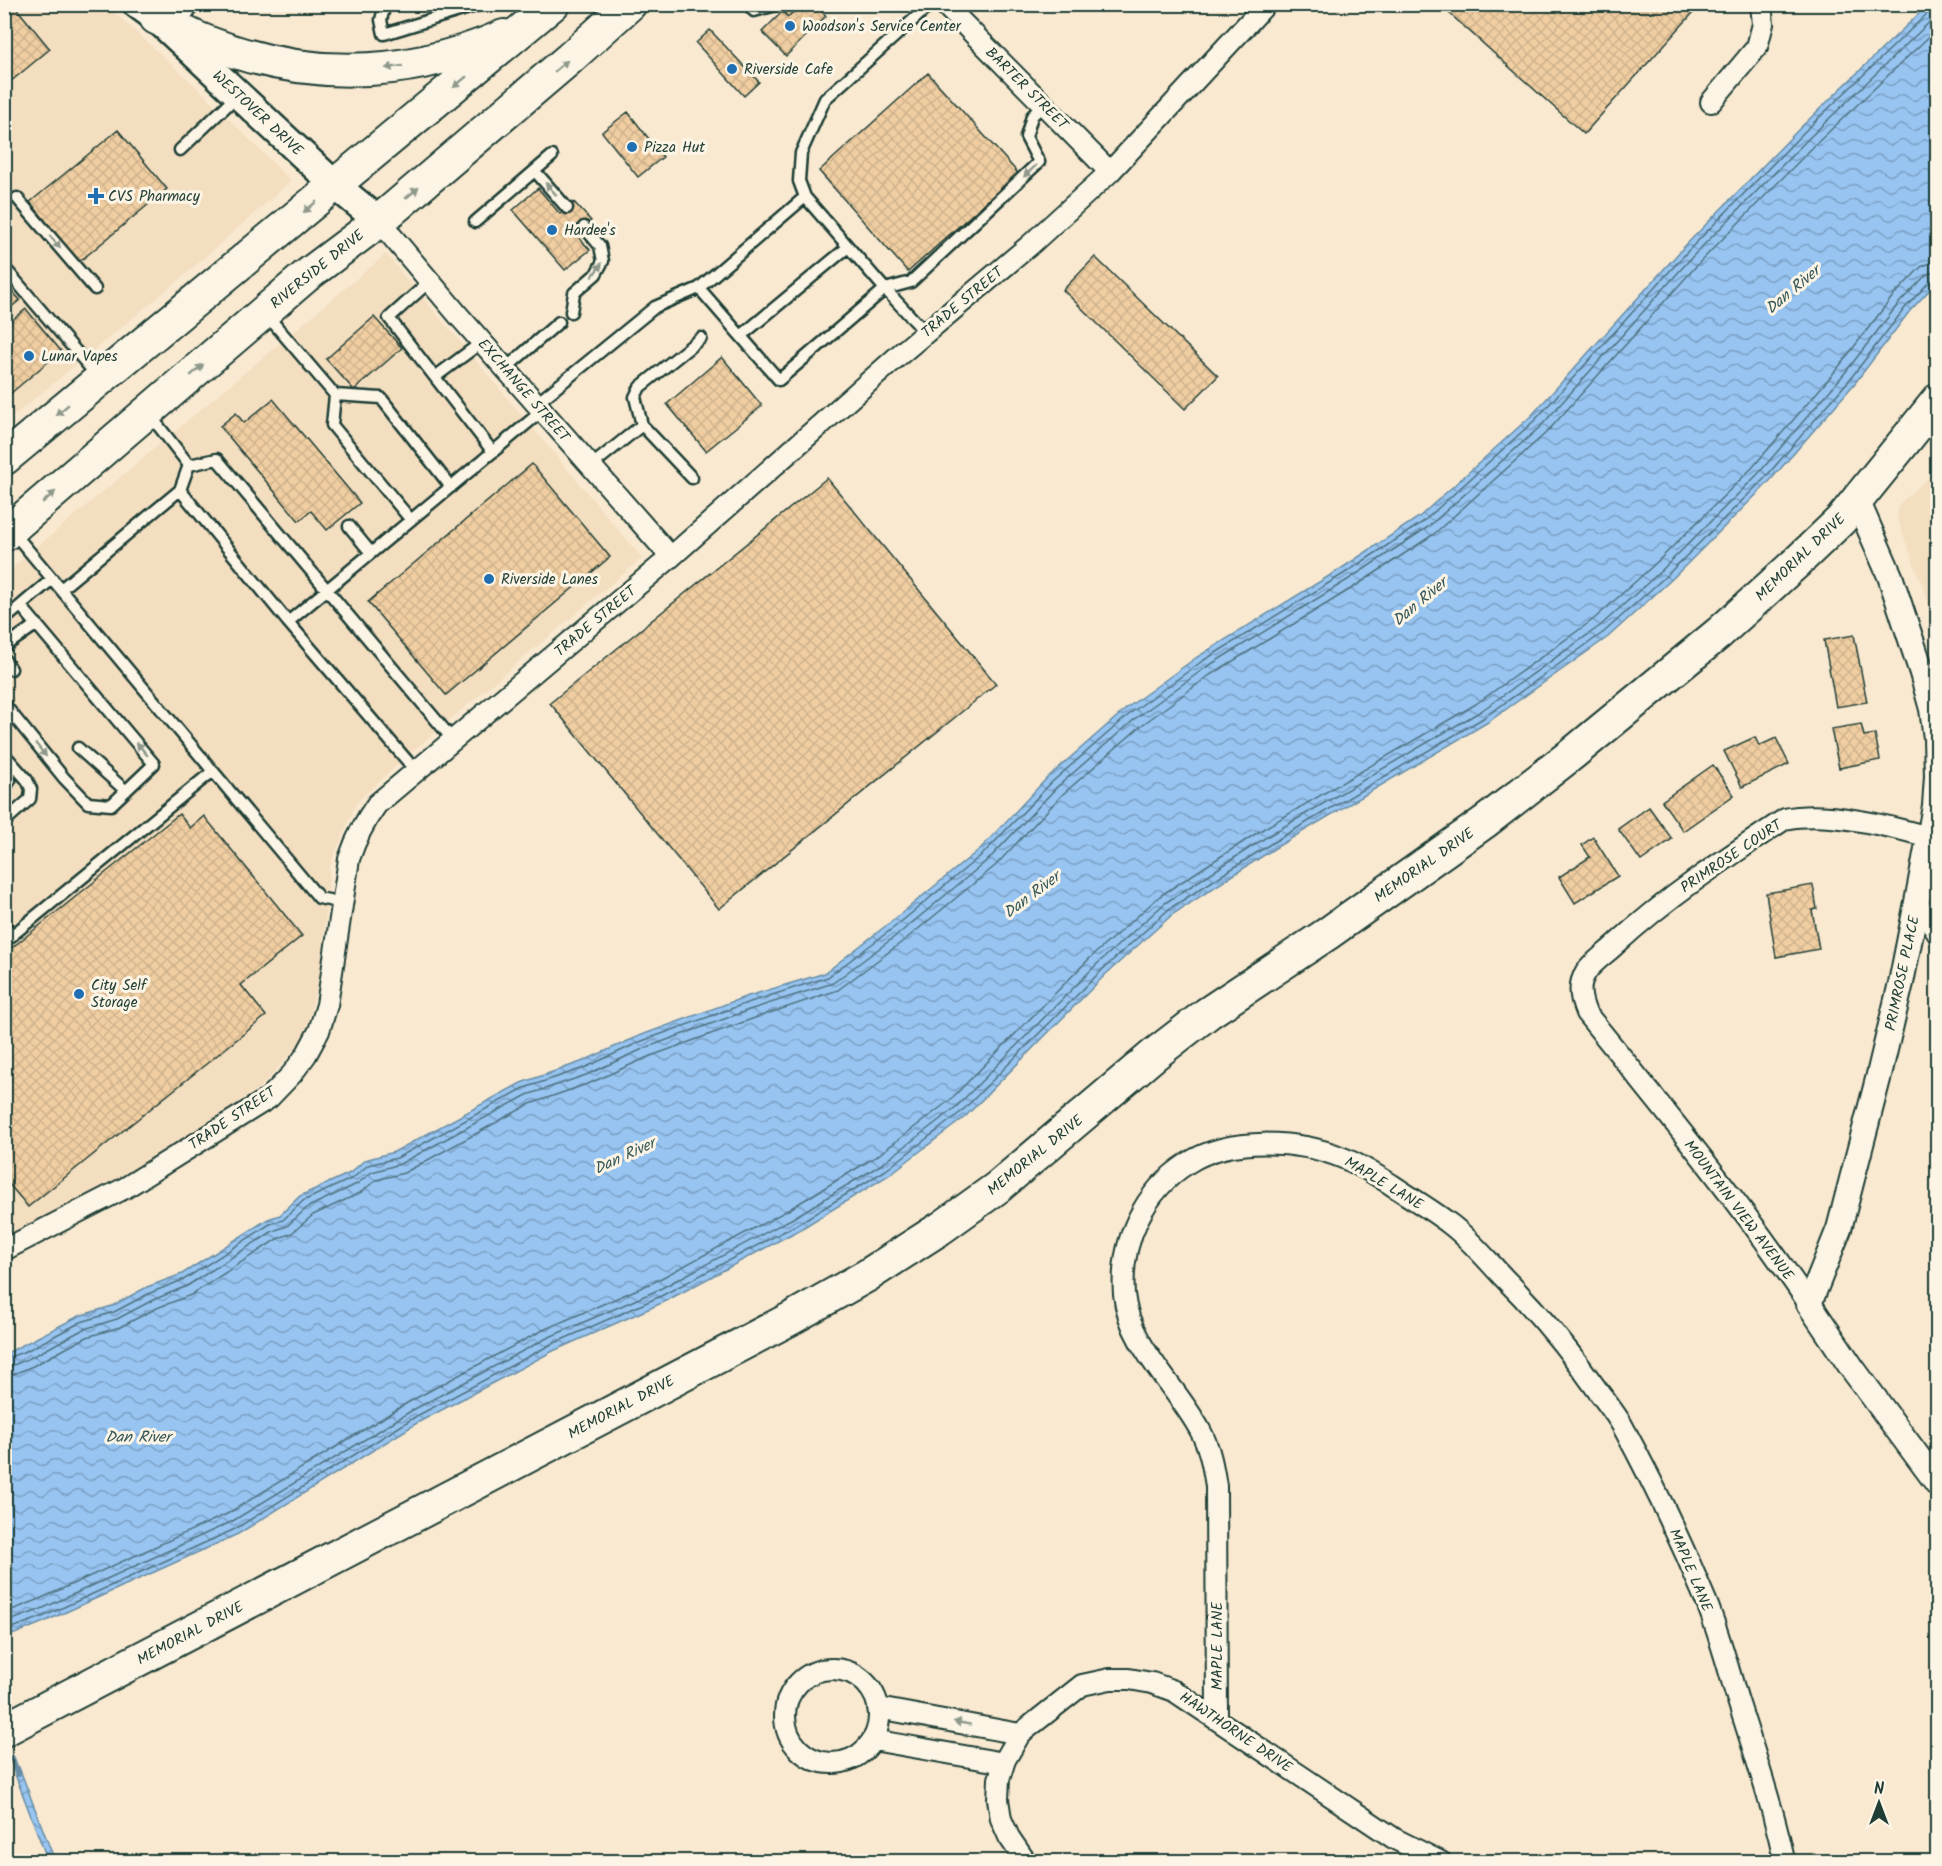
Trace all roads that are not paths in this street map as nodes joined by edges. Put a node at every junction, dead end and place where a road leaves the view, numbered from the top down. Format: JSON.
{"nodes":[{"id":1,"x":385,"y":4,"type":"edge"},
{"id":2,"x":482,"y":4,"type":"edge"},
{"id":3,"x":630,"y":4,"type":"edge"},
{"id":4,"x":748,"y":4,"type":"edge"},
{"id":5,"x":931,"y":4,"type":"edge"},
{"id":6,"x":944,"y":4,"type":"edge"},
{"id":7,"x":1266,"y":4,"type":"edge"},
{"id":8,"x":1761,"y":4,"type":"edge"},
{"id":9,"x":776,"y":5,"type":"edge"},
{"id":10,"x":539,"y":12,"type":"edge"},
{"id":11,"x":166,"y":14,"type":"edge"},
{"id":12,"x":238,"y":95,"type":"junction"},
{"id":13,"x":1711,"y":102,"type":"dead end"},
{"id":14,"x":1043,"y":105,"type":"junction"},
{"id":15,"x":180,"y":150,"type":"dead end"},
{"id":16,"x":552,"y":156,"type":"dead end"},
{"id":17,"x":535,"y":171,"type":"junction"},
{"id":18,"x":1110,"y":172,"type":"junction"},
{"id":19,"x":335,"y":185,"type":"junction"},
{"id":20,"x":805,"y":197,"type":"junction"},
{"id":21,"x":17,"y":198,"type":"dead end"},
{"id":22,"x":567,"y":208,"type":"dead end"},
{"id":23,"x":379,"y":220,"type":"junction"},
{"id":24,"x":474,"y":222,"type":"dead end"},
{"id":25,"x":584,"y":227,"type":"dead end"},
{"id":26,"x":848,"y":246,"type":"junction"},
{"id":27,"x":4,"y":267,"type":"edge"},
{"id":28,"x":430,"y":281,"type":"junction"},
{"id":29,"x":699,"y":288,"type":"junction"},
{"id":30,"x":95,"y":289,"type":"dead end"},
{"id":31,"x":885,"y":289,"type":"junction"},
{"id":32,"x":264,"y":312,"type":"junction"},
{"id":33,"x":572,"y":312,"type":"dead end"},
{"id":34,"x":559,"y":322,"type":"dead end"},
{"id":35,"x":926,"y":333,"type":"junction"},
{"id":36,"x":741,"y":336,"type":"junction"},
{"id":37,"x":701,"y":338,"type":"dead end"},
{"id":38,"x":482,"y":342,"type":"junction"},
{"id":39,"x":505,"y":369,"type":"junction"},
{"id":40,"x":435,"y":377,"type":"junction"},
{"id":41,"x":99,"y":379,"type":"junction"},
{"id":42,"x":335,"y":395,"type":"junction"},
{"id":43,"x":1938,"y":400,"type":"edge"},
{"id":44,"x":539,"y":407,"type":"junction"},
{"id":45,"x":148,"y":412,"type":"junction"},
{"id":46,"x":642,"y":425,"type":"junction"},
{"id":47,"x":493,"y":452,"type":"junction"},
{"id":48,"x":4,"y":459,"type":"edge"},
{"id":49,"x":189,"y":465,"type":"junction"},
{"id":50,"x":591,"y":466,"type":"junction"},
{"id":51,"x":692,"y":478,"type":"dead end"},
{"id":52,"x":451,"y":487,"type":"junction"},
{"id":53,"x":180,"y":490,"type":"junction"},
{"id":54,"x":1857,"y":500,"type":"junction"},
{"id":55,"x":411,"y":520,"type":"junction"},
{"id":56,"x":349,"y":526,"type":"dead end"},
{"id":57,"x":8,"y":532,"type":"edge"},
{"id":58,"x":371,"y":553,"type":"junction"},
{"id":59,"x":671,"y":557,"type":"junction"},
{"id":60,"x":52,"y":579,"type":"junction"},
{"id":61,"x":61,"y":589,"type":"junction"},
{"id":62,"x":327,"y":590,"type":"junction"},
{"id":63,"x":21,"y":606,"type":"junction"},
{"id":64,"x":4,"y":620,"type":"edge"},
{"id":65,"x":288,"y":622,"type":"junction"},
{"id":66,"x":38,"y":624,"type":"junction"},
{"id":67,"x":4,"y":647,"type":"edge"},
{"id":68,"x":4,"y":704,"type":"edge"},
{"id":69,"x":453,"y":740,"type":"junction"},
{"id":70,"x":78,"y":748,"type":"dead end"},
{"id":71,"x":4,"y":754,"type":"edge"},
{"id":72,"x":4,"y":768,"type":"edge"},
{"id":73,"x":213,"y":771,"type":"junction"},
{"id":74,"x":416,"y":771,"type":"junction"},
{"id":75,"x":4,"y":789,"type":"edge"},
{"id":76,"x":126,"y":791,"type":"junction"},
{"id":77,"x":4,"y":822,"type":"edge"},
{"id":78,"x":1929,"y":837,"type":"junction"},
{"id":79,"x":1917,"y":902,"type":"junction"},
{"id":80,"x":343,"y":903,"type":"junction"},
{"id":81,"x":4,"y":925,"type":"edge"},
{"id":82,"x":1938,"y":934,"type":"edge"},
{"id":83,"x":9,"y":939,"type":"edge"},
{"id":84,"x":1619,"y":941,"type":"joint"},
{"id":85,"x":7,"y":1245,"type":"edge"},
{"id":86,"x":1809,"y":1304,"type":"junction"},
{"id":87,"x":1938,"y":1484,"type":"edge"},
{"id":88,"x":879,"y":1708,"type":"junction"},
{"id":89,"x":1217,"y":1719,"type":"junction"},
{"id":90,"x":4,"y":1730,"type":"edge"},
{"id":91,"x":1020,"y":1734,"type":"junction"},
{"id":92,"x":873,"y":1740,"type":"junction"},
{"id":93,"x":1004,"y":1763,"type":"junction"},
{"id":94,"x":1026,"y":1862,"type":"edge"},
{"id":95,"x":1441,"y":1862,"type":"edge"},
{"id":96,"x":1784,"y":1862,"type":"edge"}],
"edges":[{"from":1,"to":2,"type":"lane"},
{"from":23,"to":3,"type":"main road","name":"RIVERSIDE DRIVE","one_way":true},
{"from":4,"to":9,"type":"lane"},
{"from":5,"to":20,"type":"lane"},
{"from":6,"to":14,"type":"street","name":"BARTER STREET"},
{"from":7,"to":18,"type":"street","name":"TRADE STREET"},
{"from":8,"to":13,"type":"street"},
{"from":10,"to":11,"type":"main road","one_way":true},
{"from":10,"to":19,"type":"main road","one_way":true},
{"from":11,"to":12,"type":"main road","name":"WESTOVER DRIVE"},
{"from":12,"to":15,"type":"lane"},
{"from":12,"to":19,"type":"main road","name":"WESTOVER DRIVE"},
{"from":14,"to":18,"type":"street","name":"BARTER STREET"},
{"from":14,"to":31,"type":"lane","one_way":true},
{"from":16,"to":17,"type":"lane"},
{"from":22,"to":17,"type":"lane","one_way":true},
{"from":17,"to":24,"type":"lane"},
{"from":18,"to":35,"type":"street","name":"TRADE STREET"},
{"from":19,"to":23,"type":"main road","name":"WESTOVER DRIVE"},
{"from":19,"to":41,"type":"main road","one_way":true},
{"from":20,"to":26,"type":"lane"},
{"from":20,"to":29,"type":"lane"},
{"from":21,"to":30,"type":"lane","one_way":true},
{"from":23,"to":28,"type":"street","name":"EXCHANGE STREET"},
{"from":23,"to":32,"type":"main road","name":"RIVERSIDE DRIVE"},
{"from":33,"to":25,"type":"lane","one_way":true},
{"from":26,"to":31,"type":"lane"},
{"from":26,"to":36,"type":"lane"},
{"from":27,"to":41,"type":"lane"},
{"from":28,"to":38,"type":"street","name":"EXCHANGE STREET"},
{"from":28,"to":40,"type":"lane"},
{"from":29,"to":36,"type":"lane"},
{"from":29,"to":44,"type":"lane"},
{"from":31,"to":35,"type":"lane"},
{"from":31,"to":36,"type":"lane"},
{"from":32,"to":42,"type":"lane"},
{"from":45,"to":32,"type":"main road","name":"RIVERSIDE DRIVE","one_way":true},
{"from":34,"to":39,"type":"lane"},
{"from":35,"to":59,"type":"street","name":"TRADE STREET"},
{"from":37,"to":46,"type":"lane"},
{"from":38,"to":39,"type":"street","name":"EXCHANGE STREET"},
{"from":38,"to":40,"type":"lane"},
{"from":39,"to":44,"type":"street","name":"EXCHANGE STREET"},
{"from":40,"to":47,"type":"lane"},
{"from":41,"to":48,"type":"main road","one_way":true},
{"from":42,"to":52,"type":"lane"},
{"from":42,"to":55,"type":"lane"},
{"from":43,"to":54,"type":"main road","name":"MEMORIAL DRIVE"},
{"from":44,"to":47,"type":"lane"},
{"from":44,"to":50,"type":"street","name":"EXCHANGE STREET"},
{"from":45,"to":49,"type":"lane"},
{"from":57,"to":45,"type":"main road","name":"RIVERSIDE DRIVE","one_way":true},
{"from":46,"to":50,"type":"lane"},
{"from":46,"to":51,"type":"lane"},
{"from":47,"to":52,"type":"lane"},
{"from":49,"to":53,"type":"lane"},
{"from":49,"to":62,"type":"lane"},
{"from":50,"to":59,"type":"street","name":"EXCHANGE STREET"},
{"from":52,"to":55,"type":"lane"},
{"from":53,"to":61,"type":"lane"},
{"from":53,"to":65,"type":"lane"},
{"from":54,"to":78,"type":"street","name":"PRIMROSE PLACE"},
{"from":54,"to":90,"type":"main road","name":"MEMORIAL DRIVE"},
{"from":55,"to":58,"type":"lane"},
{"from":56,"to":58,"type":"lane"},
{"from":57,"to":60,"type":"lane"},
{"from":58,"to":62,"type":"lane"},
{"from":59,"to":69,"type":"street","name":"TRADE STREET"},
{"from":60,"to":61,"type":"lane"},
{"from":60,"to":63,"type":"lane"},
{"from":61,"to":73,"type":"lane"},
{"from":62,"to":65,"type":"lane"},
{"from":62,"to":69,"type":"lane"},
{"from":63,"to":64,"type":"lane"},
{"from":63,"to":66,"type":"lane"},
{"from":65,"to":74,"type":"lane"},
{"from":66,"to":67,"type":"lane"},
{"from":76,"to":66,"type":"lane","one_way":true},
{"from":68,"to":76,"type":"lane","one_way":true},
{"from":69,"to":74,"type":"street","name":"TRADE STREET"},
{"from":70,"to":76,"type":"lane"},
{"from":71,"to":77,"type":"lane"},
{"from":72,"to":75,"type":"lane"},
{"from":73,"to":80,"type":"lane"},
{"from":73,"to":83,"type":"lane"},
{"from":74,"to":80,"type":"street","name":"TRADE STREET"},
{"from":78,"to":79,"type":"street","name":"PRIMROSE PLACE"},
{"from":78,"to":84,"type":"street","name":"PRIMROSE COURT"},
{"from":79,"to":82,"type":"street"},
{"from":79,"to":86,"type":"street","name":"PRIMROSE PLACE"},
{"from":80,"to":85,"type":"street","name":"TRADE STREET"},
{"from":81,"to":83,"type":"lane"},
{"from":84,"to":86,"type":"street","name":"MOUNTAIN VIEW AVENUE"},
{"from":86,"to":87,"type":"street","name":"MOUNTAIN VIEW AVENUE"},
{"from":91,"to":88,"type":"street","one_way":true},
{"from":88,"to":92,"type":"street"},
{"from":88,"to":92,"type":"street"},
{"from":89,"to":91,"type":"street","name":"HAWTHORNE DRIVE"},
{"from":89,"to":95,"type":"street","name":"HAWTHORNE DRIVE"},
{"from":89,"to":96,"type":"street","name":"MAPLE LANE"},
{"from":91,"to":93,"type":"street","name":"HAWTHORNE DRIVE"},
{"from":92,"to":93,"type":"street"},
{"from":93,"to":94,"type":"street","name":"HAWTHORNE DRIVE"}]}
